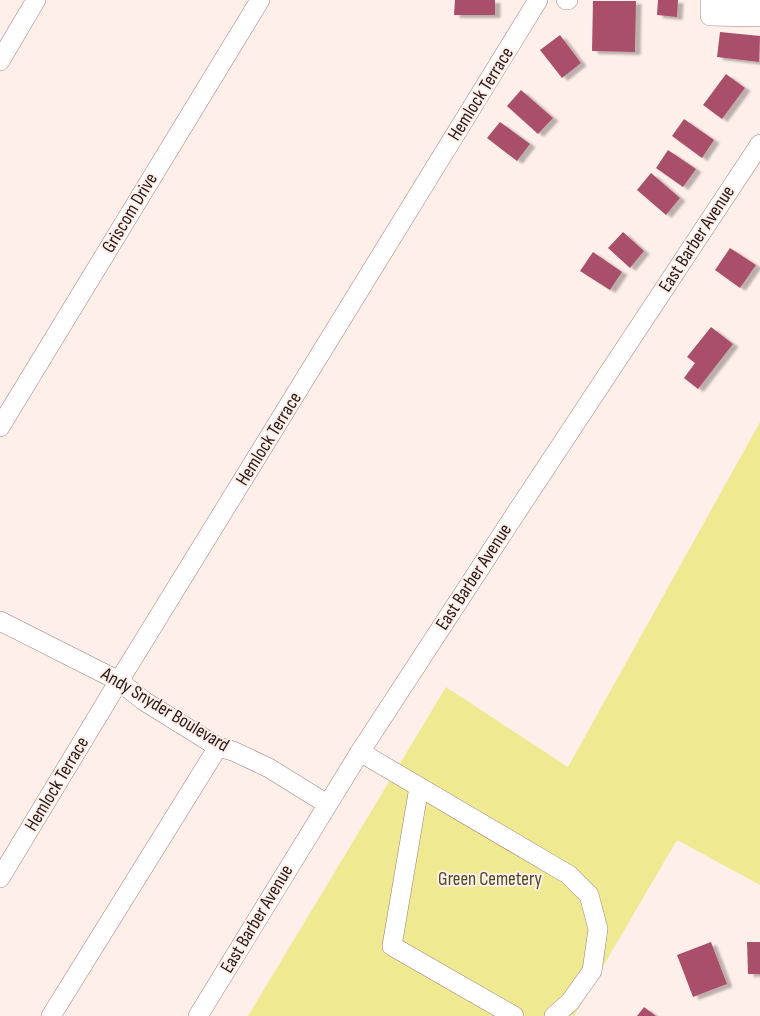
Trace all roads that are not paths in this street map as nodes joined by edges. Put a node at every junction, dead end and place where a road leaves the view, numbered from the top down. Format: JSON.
{"nodes":[{"id":1,"x":36,"y":0,"type":"edge"},
{"id":2,"x":260,"y":0,"type":"edge"},
{"id":3,"x":538,"y":0,"type":"edge"},
{"id":4,"x":0,"y":60,"type":"edge"},
{"id":5,"x":760,"y":144,"type":"edge"},
{"id":6,"x":0,"y":427,"type":"edge"},
{"id":7,"x":0,"y":620,"type":"edge"},
{"id":8,"x":119,"y":681,"type":"junction"},
{"id":9,"x":218,"y":747,"type":"junction"},
{"id":10,"x":360,"y":752,"type":"junction"},
{"id":11,"x":419,"y":787,"type":"junction"},
{"id":12,"x":327,"y":804,"type":"junction"},
{"id":13,"x":0,"y":878,"type":"edge"},
{"id":14,"x":50,"y":1016,"type":"edge"},
{"id":15,"x":198,"y":1016,"type":"edge"},
{"id":16,"x":514,"y":1016,"type":"edge"},
{"id":17,"x":554,"y":1016,"type":"edge"}],
"edges":[{"from":1,"to":4,"type":"street"},
{"from":2,"to":6,"type":"street","name":"Griscom Drive"},
{"from":3,"to":8,"type":"street","name":"Hemlock Terrace"},
{"from":5,"to":10,"type":"street","name":"East Barber Avenue"},
{"from":7,"to":8,"type":"street","name":"Andy Snyder Boulevard"},
{"from":8,"to":9,"type":"street","name":"Andy Snyder Boulevard"},
{"from":8,"to":13,"type":"street","name":"Hemlock Terrace"},
{"from":9,"to":12,"type":"street","name":"Andy Snyder Boulevard"},
{"from":9,"to":14,"type":"street"},
{"from":10,"to":11,"type":"street"},
{"from":10,"to":12,"type":"street","name":"East Barber Avenue"},
{"from":11,"to":16,"type":"street"},
{"from":11,"to":17,"type":"street"},
{"from":12,"to":15,"type":"street","name":"East Barber Avenue"}]}
